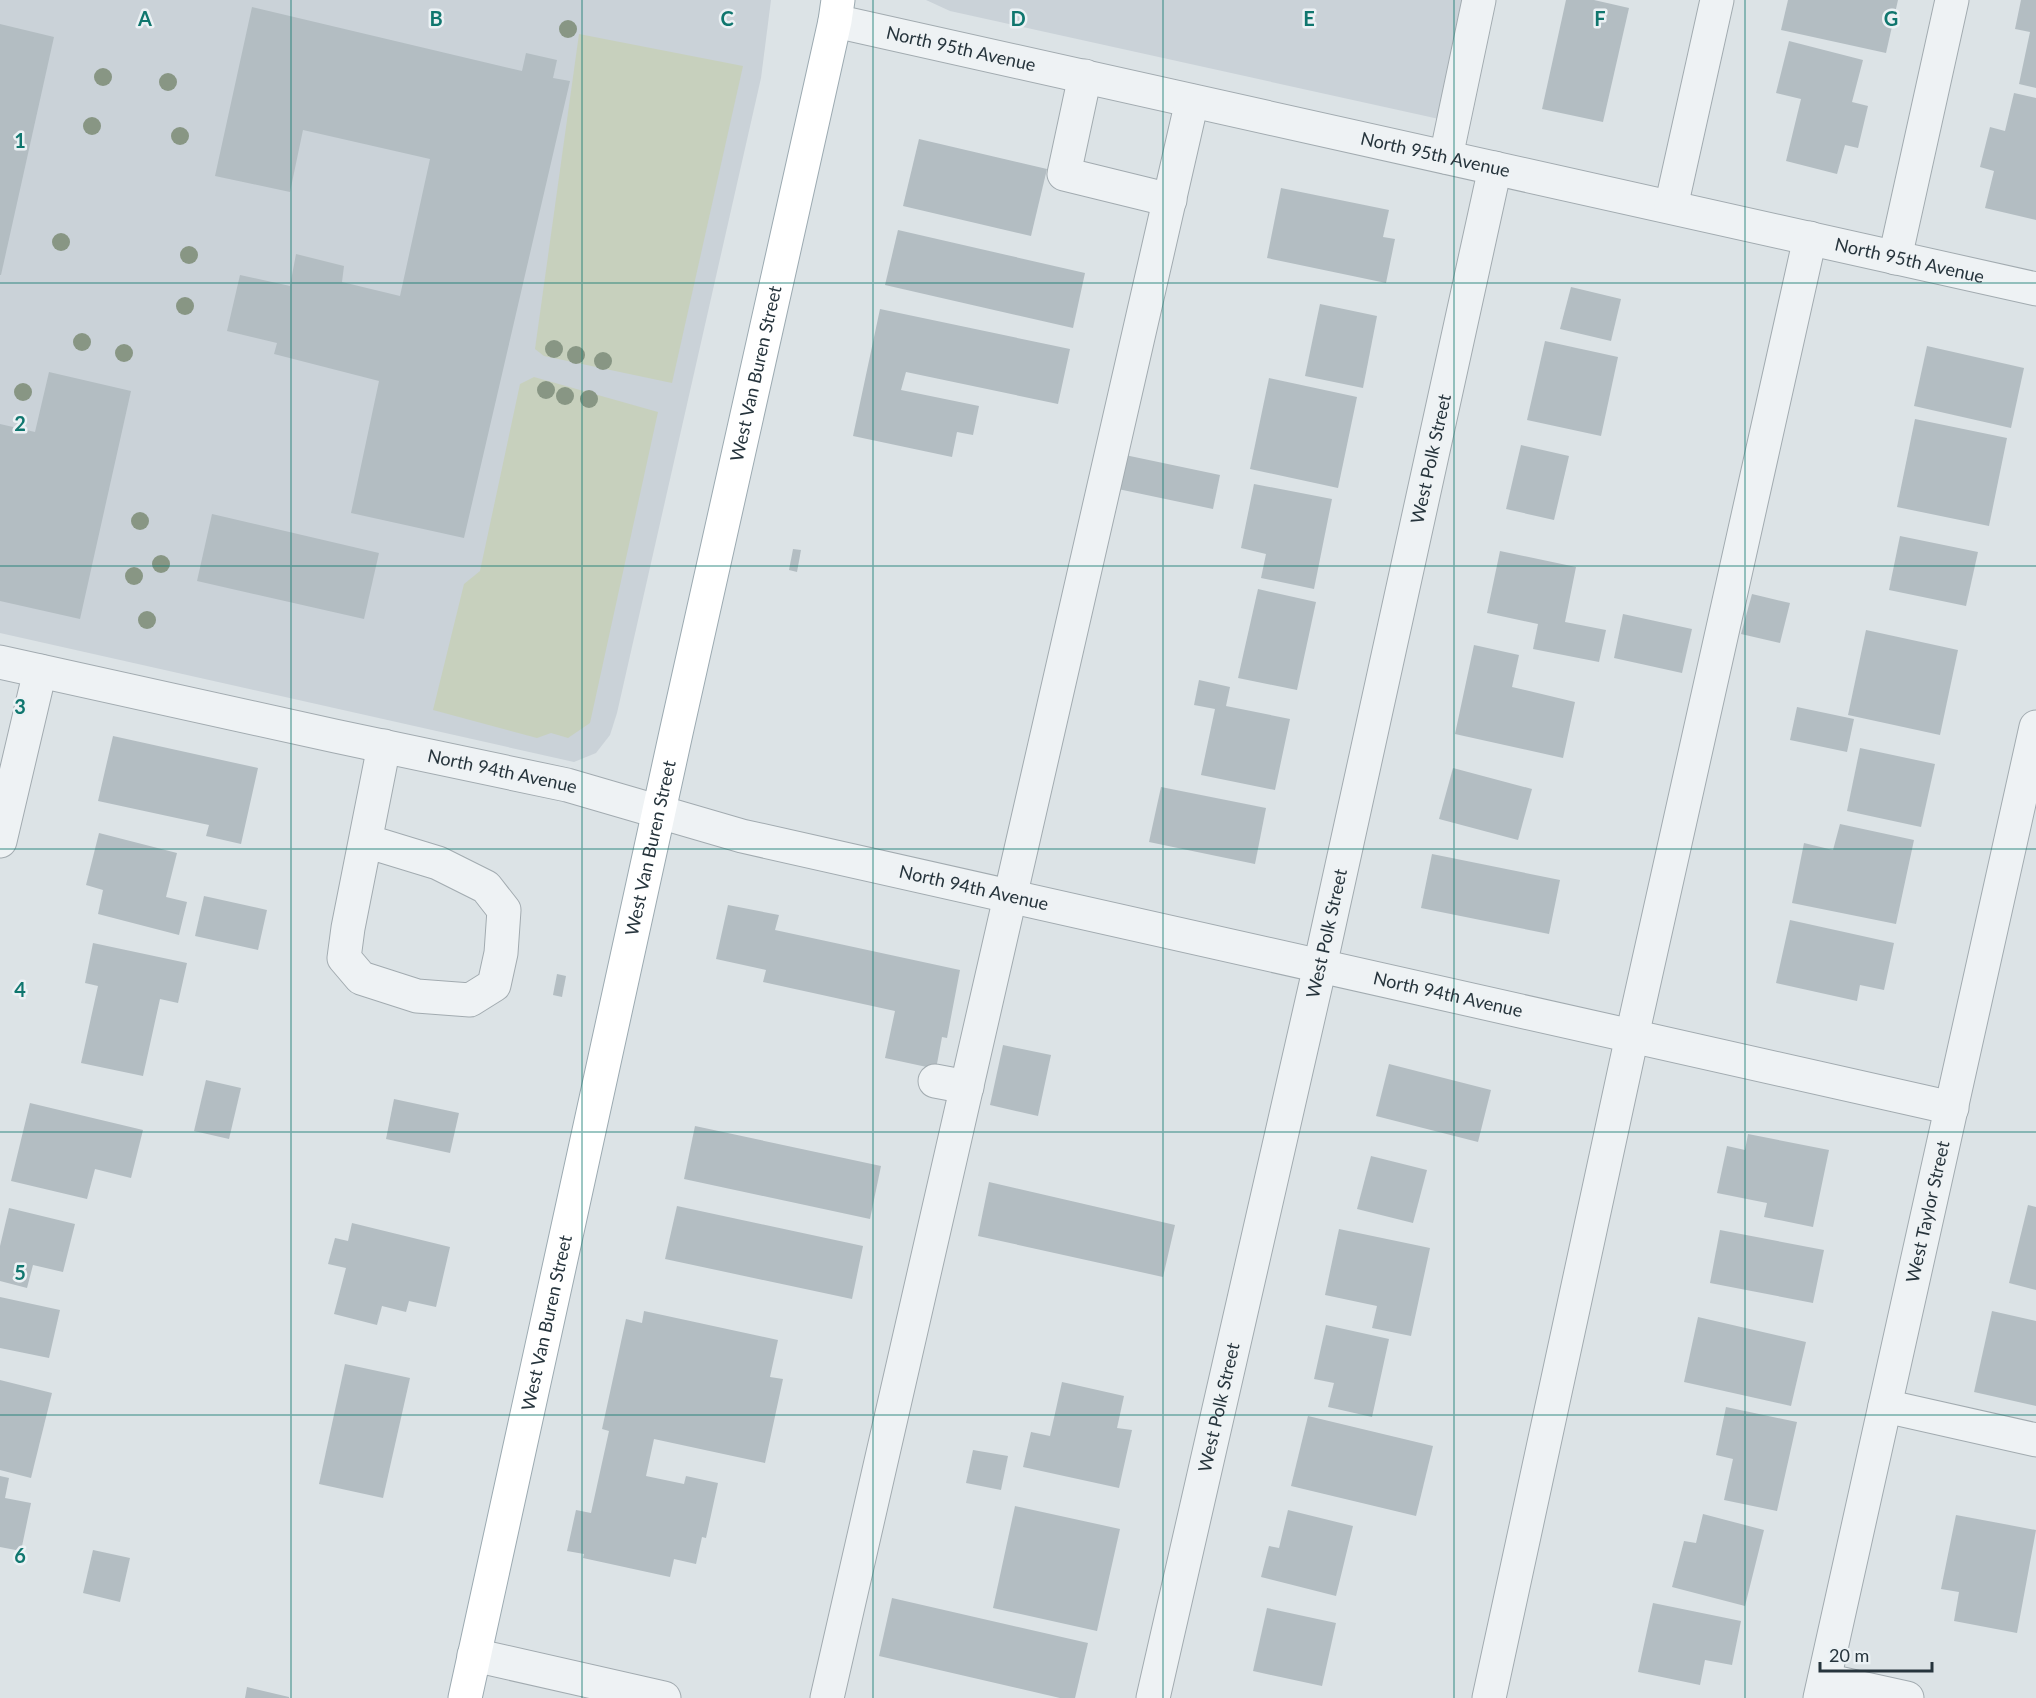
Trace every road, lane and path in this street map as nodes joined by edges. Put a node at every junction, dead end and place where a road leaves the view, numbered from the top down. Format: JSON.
{"nodes":[{"id":1,"x":1479,"y":0,"type":"edge"},
{"id":2,"x":1717,"y":0,"type":"edge"},
{"id":3,"x":1952,"y":0,"type":"edge"},
{"id":4,"x":837,"y":11,"type":"edge"},
{"id":5,"x":1084,"y":76,"type":"junction"},
{"id":6,"x":1192,"y":101,"type":"junction"},
{"id":7,"x":1446,"y":157,"type":"junction"},
{"id":8,"x":1495,"y":168,"type":"junction"},
{"id":9,"x":1170,"y":200,"type":"junction"},
{"id":10,"x":1671,"y":207,"type":"junction"},
{"id":11,"x":1809,"y":238,"type":"junction"},
{"id":12,"x":1894,"y":258,"type":"junction"},
{"id":13,"x":2036,"y":289,"type":"edge"},
{"id":14,"x":0,"y":662,"type":"edge"},
{"id":15,"x":39,"y":671,"type":"junction"},
{"id":16,"x":2036,"y":727,"type":"edge"},
{"id":17,"x":384,"y":746,"type":"junction"},
{"id":18,"x":660,"y":811,"type":"junction"},
{"id":19,"x":0,"y":841,"type":"edge"},
{"id":20,"x":366,"y":841,"type":"junction"},
{"id":21,"x":1010,"y":896,"type":"junction"},
{"id":22,"x":1320,"y":966,"type":"junction"},
{"id":23,"x":1632,"y":1036,"type":"junction"},
{"id":24,"x":935,"y":1081,"type":"dead end"},
{"id":25,"x":967,"y":1086,"type":"junction"},
{"id":26,"x":1952,"y":1108,"type":"junction"},
{"id":27,"x":1885,"y":1406,"type":"junction"},
{"id":28,"x":2036,"y":1440,"type":"edge"},
{"id":29,"x":474,"y":1655,"type":"junction"},
{"id":30,"x":1823,"y":1689,"type":"edge"},
{"id":31,"x":465,"y":1698,"type":"edge"},
{"id":32,"x":664,"y":1698,"type":"edge"},
{"id":33,"x":827,"y":1698,"type":"edge"},
{"id":34,"x":1153,"y":1698,"type":"edge"},
{"id":35,"x":1489,"y":1698,"type":"edge"},
{"id":36,"x":1906,"y":1698,"type":"edge"}],
"edges":[{"from":1,"to":7,"type":"street"},
{"from":2,"to":10,"type":"street"},
{"from":3,"to":12,"type":"street"},
{"from":4,"to":5,"type":"street","name":"North 95th Avenue"},
{"from":4,"to":18,"type":"main road","name":"West Van Buren Street"},
{"from":5,"to":6,"type":"street","name":"North 95th Avenue"},
{"from":5,"to":9,"type":"street"},
{"from":6,"to":7,"type":"street","name":"North 95th Avenue"},
{"from":6,"to":9,"type":"street"},
{"from":7,"to":8,"type":"street","name":"North 95th Avenue"},
{"from":8,"to":10,"type":"street","name":"North 95th Avenue"},
{"from":8,"to":22,"type":"street","name":"West Polk Street"},
{"from":9,"to":21,"type":"street"},
{"from":10,"to":11,"type":"street","name":"North 95th Avenue"},
{"from":11,"to":12,"type":"street","name":"North 95th Avenue"},
{"from":11,"to":23,"type":"street"},
{"from":12,"to":13,"type":"street","name":"North 95th Avenue"},
{"from":14,"to":15,"type":"street","name":"North 94th Avenue"},
{"from":15,"to":17,"type":"street","name":"North 94th Avenue"},
{"from":15,"to":19,"type":"street"},
{"from":16,"to":26,"type":"street","name":"West Taylor Street"},
{"from":17,"to":18,"type":"street","name":"North 94th Avenue"},
{"from":17,"to":20,"type":"street"},
{"from":18,"to":21,"type":"street","name":"North 94th Avenue"},
{"from":18,"to":29,"type":"main road","name":"West Van Buren Street"},
{"from":20,"to":20,"type":"street"},
{"from":21,"to":22,"type":"street","name":"North 94th Avenue"},
{"from":21,"to":25,"type":"street"},
{"from":22,"to":23,"type":"street","name":"North 94th Avenue"},
{"from":22,"to":34,"type":"street","name":"West Polk Street"},
{"from":23,"to":26,"type":"street","name":"North 94th Avenue"},
{"from":23,"to":35,"type":"street"},
{"from":24,"to":25,"type":"street"},
{"from":25,"to":33,"type":"street"},
{"from":26,"to":27,"type":"street","name":"West Taylor Street"},
{"from":27,"to":28,"type":"street"},
{"from":27,"to":30,"type":"street","name":"West Taylor Street"},
{"from":29,"to":31,"type":"main road","name":"West Van Buren Street"},
{"from":29,"to":32,"type":"street"},
{"from":30,"to":36,"type":"street"}]}
